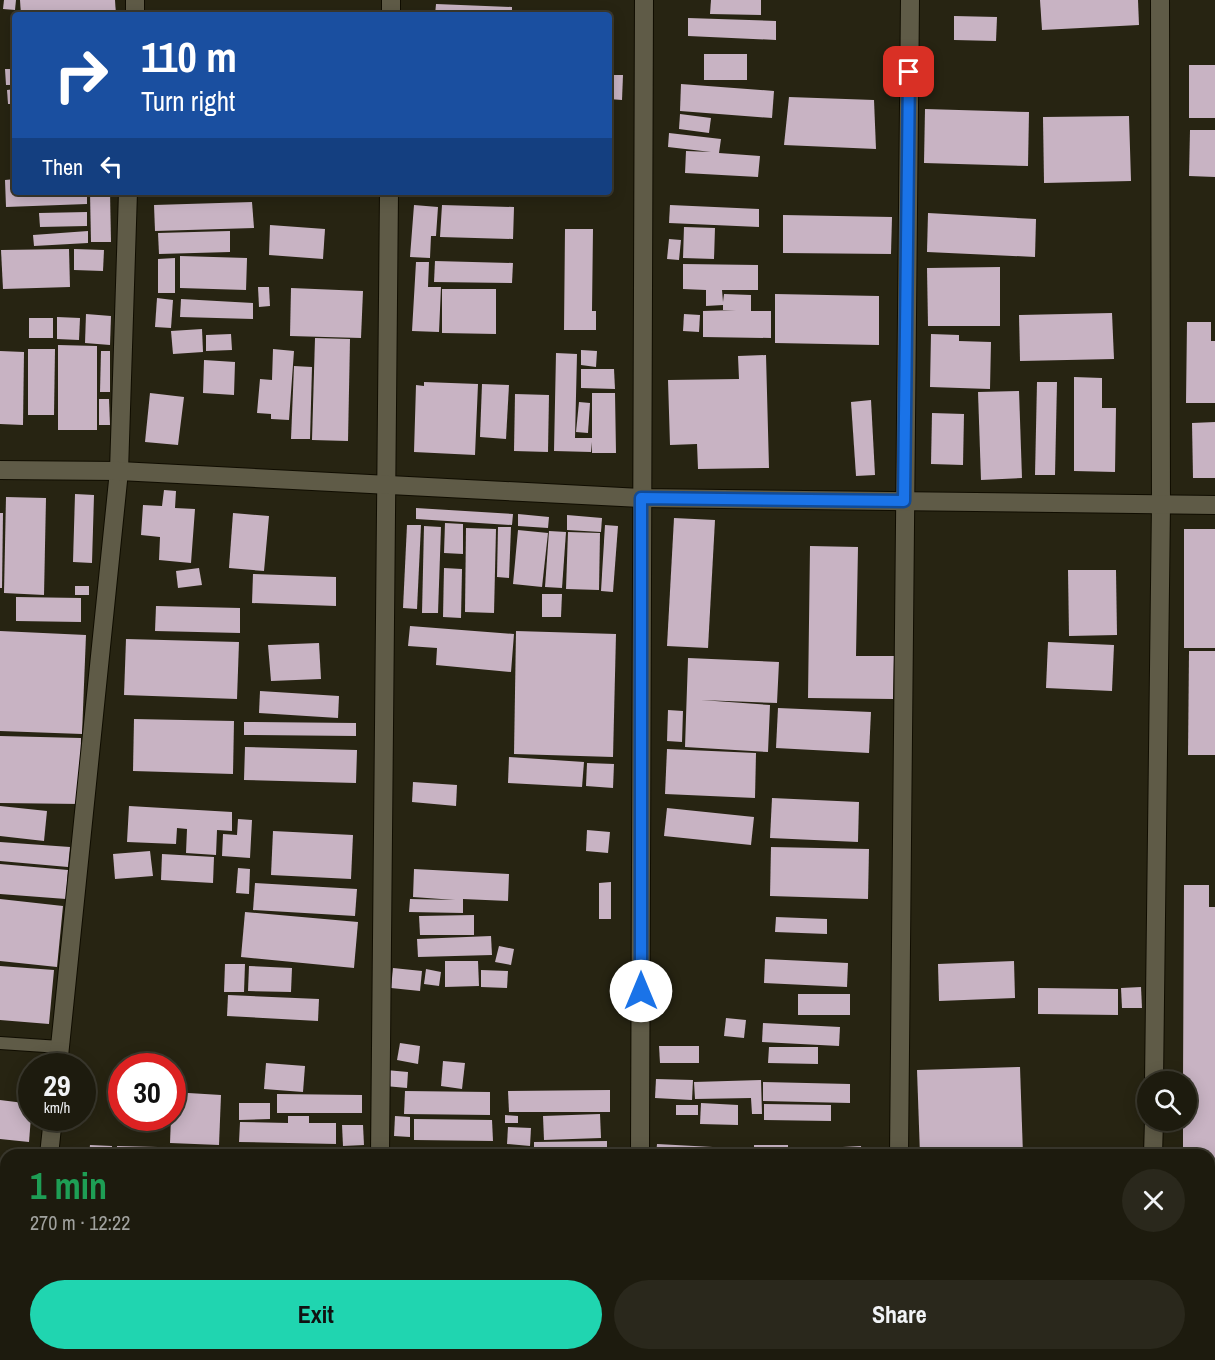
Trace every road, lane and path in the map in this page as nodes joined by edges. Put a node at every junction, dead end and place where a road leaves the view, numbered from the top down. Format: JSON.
{"nodes":[{"id":1,"x":644,"y":0,"type":"edge"},
{"id":2,"x":910,"y":0,"type":"edge"},
{"id":3,"x":1160,"y":0,"type":"edge"},
{"id":4,"x":128,"y":195,"type":"edge"},
{"id":5,"x":388,"y":195,"type":"edge"},
{"id":6,"x":0,"y":470,"type":"edge"},
{"id":7,"x":119,"y":471,"type":"junction"},
{"id":8,"x":385,"y":484,"type":"junction"},
{"id":9,"x":641,"y":498,"type":"junction"},
{"id":10,"x":904,"y":501,"type":"junction"},
{"id":11,"x":1161,"y":504,"type":"junction"},
{"id":12,"x":1215,"y":505,"type":"edge"},
{"id":13,"x":0,"y":1043,"type":"edge"},
{"id":14,"x":60,"y":1047,"type":"junction"},
{"id":15,"x":59,"y":1053,"type":"edge"},
{"id":16,"x":1154,"y":1071,"type":"edge"},
{"id":17,"x":52,"y":1131,"type":"edge"},
{"id":18,"x":1154,"y":1131,"type":"edge"},
{"id":19,"x":50,"y":1149,"type":"edge"},
{"id":20,"x":380,"y":1149,"type":"edge"},
{"id":21,"x":640,"y":1149,"type":"edge"},
{"id":22,"x":899,"y":1149,"type":"edge"},
{"id":23,"x":1153,"y":1149,"type":"edge"}],
"edges":[{"from":1,"to":9,"type":"street"},
{"from":2,"to":10,"type":"street"},
{"from":3,"to":11,"type":"street"},
{"from":4,"to":7,"type":"street"},
{"from":5,"to":8,"type":"street"},
{"from":6,"to":7,"type":"street"},
{"from":7,"to":8,"type":"street"},
{"from":7,"to":14,"type":"street"},
{"from":8,"to":9,"type":"street"},
{"from":8,"to":20,"type":"street"},
{"from":9,"to":10,"type":"street"},
{"from":9,"to":21,"type":"street"},
{"from":10,"to":11,"type":"street"},
{"from":10,"to":22,"type":"street"},
{"from":11,"to":12,"type":"street"},
{"from":11,"to":16,"type":"street"},
{"from":13,"to":14,"type":"lane"},
{"from":14,"to":15,"type":"street"},
{"from":17,"to":19,"type":"street"},
{"from":18,"to":23,"type":"street"}]}
